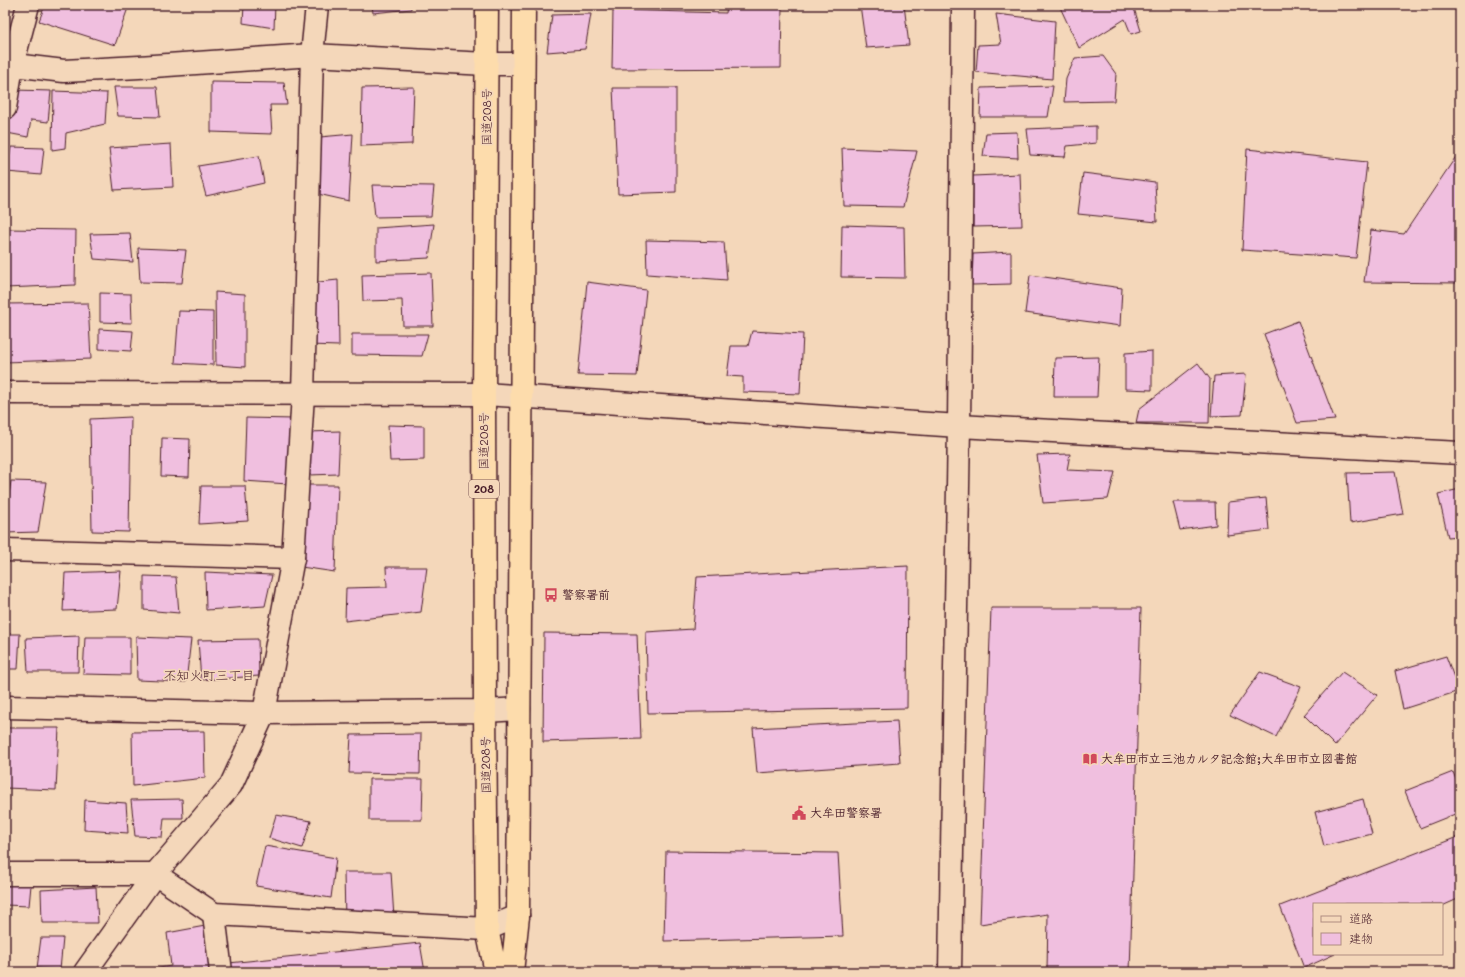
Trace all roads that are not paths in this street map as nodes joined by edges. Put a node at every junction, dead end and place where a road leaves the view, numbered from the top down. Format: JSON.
{"nodes":[{"id":1,"x":28,"y":5,"type":"edge"},
{"id":2,"x":317,"y":5,"type":"edge"},
{"id":3,"x":488,"y":5,"type":"edge"},
{"id":4,"x":524,"y":5,"type":"edge"},
{"id":5,"x":963,"y":5,"type":"edge"},
{"id":6,"x":312,"y":56,"type":"junction"},
{"id":7,"x":487,"y":64,"type":"junction"},
{"id":8,"x":523,"y":64,"type":"junction"},
{"id":9,"x":9,"y":65,"type":"edge"},
{"id":10,"x":5,"y":108,"type":"edge"},
{"id":11,"x":5,"y":393,"type":"edge"},
{"id":12,"x":303,"y":394,"type":"junction"},
{"id":13,"x":484,"y":394,"type":"junction"},
{"id":14,"x":522,"y":396,"type":"junction"},
{"id":15,"x":958,"y":426,"type":"junction"},
{"id":16,"x":1460,"y":453,"type":"edge"},
{"id":17,"x":5,"y":550,"type":"edge"},
{"id":18,"x":293,"y":558,"type":"junction"},
{"id":19,"x":5,"y":707,"type":"edge"},
{"id":20,"x":519,"y":709,"type":"junction"},
{"id":21,"x":485,"y":711,"type":"junction"},
{"id":22,"x":264,"y":713,"type":"junction"},
{"id":23,"x":5,"y":874,"type":"edge"},
{"id":24,"x":155,"y":874,"type":"junction"},
{"id":25,"x":214,"y":914,"type":"junction"},
{"id":26,"x":518,"y":916,"type":"junction"},
{"id":27,"x":487,"y":929,"type":"junction"},
{"id":28,"x":85,"y":972,"type":"edge"},
{"id":29,"x":221,"y":972,"type":"edge"},
{"id":30,"x":496,"y":972,"type":"edge"},
{"id":31,"x":512,"y":972,"type":"edge"},
{"id":32,"x":950,"y":972,"type":"edge"}],
"edges":[{"from":1,"to":9,"type":"street"},
{"from":2,"to":6,"type":"street"},
{"from":3,"to":7,"type":"highway","name":"国道208号","number":"208"},
{"from":4,"to":8,"type":"highway"},
{"from":5,"to":15,"type":"street"},
{"from":6,"to":7,"type":"street"},
{"from":6,"to":9,"type":"street"},
{"from":6,"to":12,"type":"street"},
{"from":7,"to":8,"type":"street"},
{"from":7,"to":13,"type":"highway","name":"国道208号","number":"208"},
{"from":8,"to":14,"type":"highway"},
{"from":9,"to":10,"type":"street"},
{"from":11,"to":12,"type":"street"},
{"from":12,"to":13,"type":"street"},
{"from":12,"to":18,"type":"street"},
{"from":13,"to":14,"type":"street"},
{"from":13,"to":21,"type":"highway","name":"国道208号","number":"208"},
{"from":14,"to":15,"type":"street"},
{"from":14,"to":20,"type":"highway"},
{"from":15,"to":16,"type":"street"},
{"from":15,"to":32,"type":"street"},
{"from":17,"to":18,"type":"street"},
{"from":18,"to":22,"type":"street"},
{"from":19,"to":22,"type":"street"},
{"from":20,"to":21,"type":"street"},
{"from":20,"to":26,"type":"highway"},
{"from":21,"to":22,"type":"street"},
{"from":21,"to":27,"type":"highway","name":"国道208号","number":"208"},
{"from":22,"to":24,"type":"street"},
{"from":23,"to":24,"type":"street"},
{"from":24,"to":25,"type":"street"},
{"from":24,"to":28,"type":"street"},
{"from":25,"to":27,"type":"street"},
{"from":25,"to":29,"type":"street"},
{"from":26,"to":27,"type":"street"},
{"from":26,"to":31,"type":"highway"},
{"from":27,"to":30,"type":"highway","name":"国道208号","number":"208"}]}
